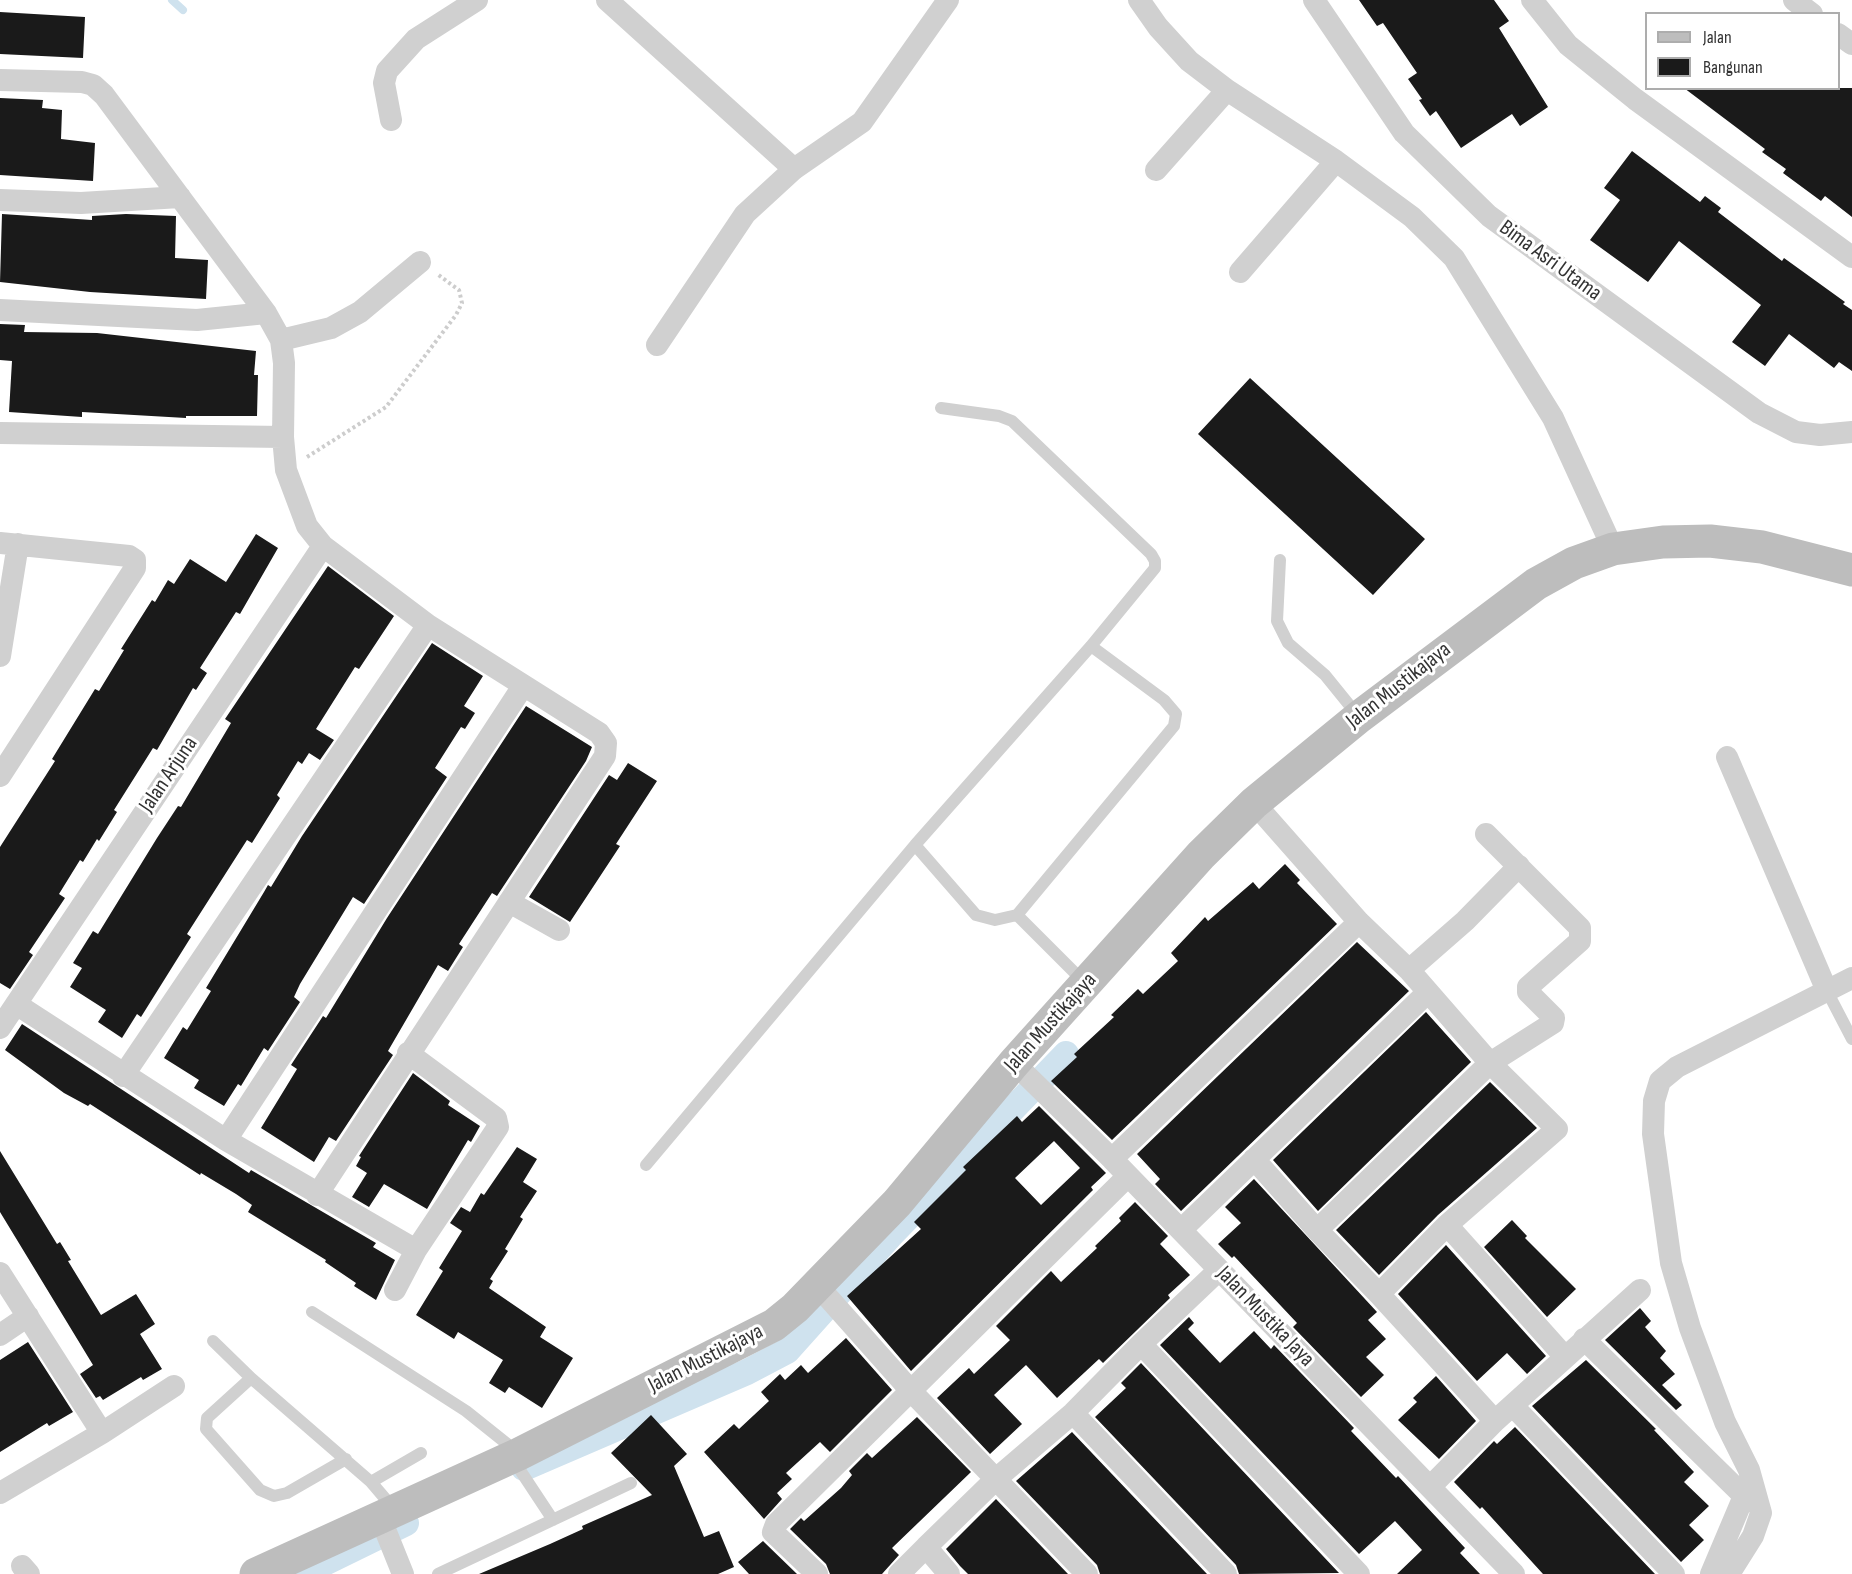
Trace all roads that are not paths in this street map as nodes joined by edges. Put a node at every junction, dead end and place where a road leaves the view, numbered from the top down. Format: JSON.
{"nodes":[{"id":1,"x":477,"y":0,"type":"edge"},
{"id":2,"x":607,"y":0,"type":"edge"},
{"id":3,"x":948,"y":0,"type":"edge"},
{"id":4,"x":1138,"y":0,"type":"edge"},
{"id":5,"x":1314,"y":0,"type":"edge"},
{"id":6,"x":1532,"y":0,"type":"edge"},
{"id":7,"x":1794,"y":0,"type":"edge"},
{"id":8,"x":1809,"y":12,"type":"edge"},
{"id":9,"x":1840,"y":35,"type":"edge"},
{"id":10,"x":1852,"y":44,"type":"edge"},
{"id":11,"x":0,"y":80,"type":"edge"},
{"id":12,"x":1227,"y":90,"type":"junction"},
{"id":13,"x":391,"y":120,"type":"dead end"},
{"id":14,"x":1336,"y":161,"type":"junction"},
{"id":15,"x":794,"y":169,"type":"junction"},
{"id":16,"x":1156,"y":170,"type":"dead end"},
{"id":17,"x":180,"y":197,"type":"junction"},
{"id":18,"x":0,"y":200,"type":"edge"},
{"id":19,"x":1852,"y":257,"type":"edge"},
{"id":20,"x":420,"y":262,"type":"road end"},
{"id":21,"x":1240,"y":272,"type":"dead end"},
{"id":22,"x":0,"y":310,"type":"edge"},
{"id":23,"x":266,"y":313,"type":"junction"},
{"id":24,"x":281,"y":340,"type":"junction"},
{"id":25,"x":657,"y":345,"type":"dead end"},
{"id":26,"x":941,"y":408,"type":"dead end"},
{"id":27,"x":1852,"y":432,"type":"edge"},
{"id":28,"x":0,"y":433,"type":"edge"},
{"id":29,"x":283,"y":437,"type":"junction"},
{"id":30,"x":9,"y":543,"type":"edge"},
{"id":31,"x":323,"y":546,"type":"junction"},
{"id":32,"x":1613,"y":549,"type":"junction"},
{"id":33,"x":1280,"y":560,"type":"dead end"},
{"id":34,"x":1852,"y":570,"type":"edge"},
{"id":35,"x":428,"y":625,"type":"junction"},
{"id":36,"x":1091,"y":646,"type":"junction"},
{"id":37,"x":0,"y":656,"type":"edge"},
{"id":38,"x":523,"y":686,"type":"junction"},
{"id":39,"x":1359,"y":717,"type":"junction"},
{"id":40,"x":1727,"y":757,"type":"dead end"},
{"id":41,"x":0,"y":776,"type":"edge"},
{"id":42,"x":1254,"y":803,"type":"junction"},
{"id":43,"x":1486,"y":834,"type":"dead end"},
{"id":44,"x":915,"y":845,"type":"junction"},
{"id":45,"x":1519,"y":866,"type":"junction"},
{"id":46,"x":508,"y":902,"type":"junction"},
{"id":47,"x":1017,"y":915,"type":"junction"},
{"id":48,"x":1359,"y":922,"type":"junction"},
{"id":49,"x":559,"y":930,"type":"dead end"},
{"id":50,"x":1409,"y":970,"type":"junction"},
{"id":51,"x":1852,"y":978,"type":"edge"},
{"id":52,"x":1086,"y":984,"type":"junction"},
{"id":53,"x":1827,"y":991,"type":"junction"},
{"id":54,"x":1427,"y":993,"type":"junction"},
{"id":55,"x":16,"y":1004,"type":"junction"},
{"id":56,"x":0,"y":1028,"type":"edge"},
{"id":57,"x":1852,"y":1039,"type":"edge"},
{"id":58,"x":408,"y":1053,"type":"junction"},
{"id":59,"x":1014,"y":1063,"type":"junction"},
{"id":60,"x":1490,"y":1063,"type":"junction"},
{"id":61,"x":123,"y":1076,"type":"junction"},
{"id":62,"x":226,"y":1140,"type":"junction"},
{"id":63,"x":1112,"y":1159,"type":"junction"},
{"id":64,"x":1254,"y":1159,"type":"junction"},
{"id":65,"x":646,"y":1165,"type":"dead end"},
{"id":66,"x":1127,"y":1178,"type":"junction"},
{"id":67,"x":317,"y":1195,"type":"junction"},
{"id":68,"x":1447,"y":1225,"type":"junction"},
{"id":69,"x":1180,"y":1230,"type":"junction"},
{"id":70,"x":1317,"y":1230,"type":"junction"},
{"id":71,"x":416,"y":1250,"type":"junction"},
{"id":72,"x":1219,"y":1270,"type":"junction"},
{"id":73,"x":0,"y":1273,"type":"edge"},
{"id":74,"x":817,"y":1285,"type":"junction"},
{"id":75,"x":395,"y":1290,"type":"dead end"},
{"id":76,"x":1640,"y":1290,"type":"dead end"},
{"id":77,"x":1379,"y":1294,"type":"junction"},
{"id":78,"x":312,"y":1312,"type":"dead end"},
{"id":79,"x":28,"y":1316,"type":"junction"},
{"id":80,"x":0,"y":1335,"type":"edge"},
{"id":81,"x":1584,"y":1339,"type":"junction"},
{"id":82,"x":213,"y":1341,"type":"dead end"},
{"id":83,"x":1141,"y":1344,"type":"junction"},
{"id":84,"x":1565,"y":1357,"type":"junction"},
{"id":85,"x":251,"y":1378,"type":"junction"},
{"id":86,"x":174,"y":1386,"type":"dead end"},
{"id":87,"x":912,"y":1392,"type":"junction"},
{"id":88,"x":1513,"y":1406,"type":"junction"},
{"id":89,"x":1073,"y":1413,"type":"junction"},
{"id":90,"x":1495,"y":1421,"type":"junction"},
{"id":91,"x":102,"y":1432,"type":"junction"},
{"id":92,"x":421,"y":1453,"type":"dead end"},
{"id":93,"x":515,"y":1455,"type":"junction"},
{"id":94,"x":346,"y":1459,"type":"junction"},
{"id":95,"x":997,"y":1478,"type":"junction"},
{"id":96,"x":371,"y":1482,"type":"junction"},
{"id":97,"x":631,"y":1483,"type":"dead end"},
{"id":98,"x":1431,"y":1486,"type":"junction"},
{"id":99,"x":0,"y":1493,"type":"edge"},
{"id":100,"x":387,"y":1513,"type":"junction"},
{"id":101,"x":553,"y":1520,"type":"junction"},
{"id":102,"x":926,"y":1547,"type":"junction"},
{"id":103,"x":256,"y":1574,"type":"edge"},
{"id":104,"x":403,"y":1574,"type":"edge"},
{"id":105,"x":438,"y":1574,"type":"edge"},
{"id":106,"x":817,"y":1574,"type":"edge"},
{"id":107,"x":899,"y":1574,"type":"edge"},
{"id":108,"x":949,"y":1574,"type":"edge"},
{"id":109,"x":1087,"y":1574,"type":"edge"},
{"id":110,"x":1226,"y":1574,"type":"edge"},
{"id":111,"x":1359,"y":1574,"type":"edge"},
{"id":112,"x":1514,"y":1574,"type":"edge"},
{"id":113,"x":1674,"y":1574,"type":"edge"},
{"id":114,"x":1711,"y":1574,"type":"edge"},
{"id":115,"x":1729,"y":1574,"type":"edge"}],
"edges":[{"from":1,"to":13,"type":"street"},
{"from":2,"to":15,"type":"street"},
{"from":3,"to":15,"type":"street"},
{"from":4,"to":12,"type":"street"},
{"from":5,"to":27,"type":"street","name":"Bima Asri Utama"},
{"from":6,"to":19,"type":"street"},
{"from":7,"to":8,"type":"street"},
{"from":9,"to":10,"type":"street"},
{"from":11,"to":17,"type":"street"},
{"from":12,"to":14,"type":"street"},
{"from":12,"to":16,"type":"street"},
{"from":14,"to":21,"type":"street"},
{"from":14,"to":32,"type":"street"},
{"from":15,"to":25,"type":"street"},
{"from":17,"to":18,"type":"street"},
{"from":17,"to":23,"type":"street"},
{"from":20,"to":24,"type":"street"},
{"from":22,"to":23,"type":"street"},
{"from":23,"to":24,"type":"street"},
{"from":24,"to":29,"type":"street"},
{"from":26,"to":36,"type":"lane"},
{"from":28,"to":29,"type":"street"},
{"from":29,"to":31,"type":"street"},
{"from":30,"to":37,"type":"street"},
{"from":30,"to":41,"type":"street"},
{"from":31,"to":35,"type":"street"},
{"from":31,"to":55,"type":"street","name":"Jalan Arjuna"},
{"from":32,"to":34,"type":"main road","name":"Jalan Mustikajaya"},
{"from":32,"to":39,"type":"main road","name":"Jalan Mustikajaya"},
{"from":33,"to":39,"type":"lane"},
{"from":35,"to":38,"type":"street"},
{"from":35,"to":61,"type":"street"},
{"from":36,"to":44,"type":"lane"},
{"from":36,"to":47,"type":"lane"},
{"from":38,"to":46,"type":"street"},
{"from":38,"to":62,"type":"street"},
{"from":39,"to":42,"type":"main road","name":"Jalan Mustikajaya"},
{"from":40,"to":53,"type":"street"},
{"from":42,"to":48,"type":"street"},
{"from":42,"to":52,"type":"main road","name":"Jalan Mustikajaya"},
{"from":43,"to":45,"type":"street"},
{"from":44,"to":47,"type":"lane"},
{"from":44,"to":65,"type":"lane"},
{"from":45,"to":50,"type":"street"},
{"from":45,"to":60,"type":"street"},
{"from":46,"to":49,"type":"street"},
{"from":46,"to":58,"type":"street"},
{"from":47,"to":52,"type":"lane"},
{"from":48,"to":50,"type":"street"},
{"from":48,"to":63,"type":"street"},
{"from":50,"to":54,"type":"street"},
{"from":51,"to":53,"type":"street"},
{"from":52,"to":59,"type":"main road","name":"Jalan Mustikajaya"},
{"from":53,"to":57,"type":"lane"},
{"from":53,"to":115,"type":"street"},
{"from":54,"to":60,"type":"street"},
{"from":54,"to":64,"type":"street"},
{"from":55,"to":56,"type":"street","name":"Jalan Arjuna"},
{"from":55,"to":61,"type":"street"},
{"from":58,"to":67,"type":"street"},
{"from":58,"to":71,"type":"street"},
{"from":59,"to":63,"type":"street","name":"Jalan Mustika Jaya"},
{"from":59,"to":74,"type":"main road","name":"Jalan Mustikajaya"},
{"from":60,"to":68,"type":"street"},
{"from":60,"to":70,"type":"street"},
{"from":61,"to":62,"type":"street"},
{"from":62,"to":67,"type":"street"},
{"from":63,"to":66,"type":"street","name":"Jalan Mustika Jaya"},
{"from":64,"to":69,"type":"street"},
{"from":64,"to":70,"type":"street"},
{"from":66,"to":69,"type":"street","name":"Jalan Mustika Jaya"},
{"from":66,"to":87,"type":"street"},
{"from":67,"to":71,"type":"street"},
{"from":68,"to":77,"type":"street"},
{"from":68,"to":84,"type":"street"},
{"from":69,"to":72,"type":"street","name":"Jalan Mustika Jaya"},
{"from":70,"to":77,"type":"street"},
{"from":71,"to":75,"type":"street"},
{"from":72,"to":83,"type":"street"},
{"from":72,"to":98,"type":"street","name":"Jalan Mustika Jaya"},
{"from":73,"to":79,"type":"street"},
{"from":74,"to":87,"type":"street"},
{"from":74,"to":93,"type":"main road","name":"Jalan Mustikajaya"},
{"from":76,"to":81,"type":"street"},
{"from":77,"to":90,"type":"street"},
{"from":78,"to":93,"type":"lane"},
{"from":79,"to":80,"type":"street"},
{"from":79,"to":91,"type":"street"},
{"from":81,"to":84,"type":"street"},
{"from":81,"to":114,"type":"street"},
{"from":82,"to":85,"type":"lane"},
{"from":83,"to":89,"type":"street"},
{"from":83,"to":111,"type":"street"},
{"from":84,"to":88,"type":"street"},
{"from":85,"to":94,"type":"lane"},
{"from":85,"to":94,"type":"lane"},
{"from":86,"to":91,"type":"street"},
{"from":87,"to":95,"type":"street"},
{"from":87,"to":106,"type":"street"},
{"from":88,"to":90,"type":"street"},
{"from":88,"to":113,"type":"street"},
{"from":89,"to":95,"type":"street"},
{"from":89,"to":110,"type":"street"},
{"from":90,"to":98,"type":"street"},
{"from":91,"to":99,"type":"street"},
{"from":92,"to":96,"type":"lane"},
{"from":93,"to":100,"type":"main road","name":"Jalan Mustikajaya"},
{"from":93,"to":101,"type":"lane"},
{"from":94,"to":96,"type":"lane"},
{"from":95,"to":102,"type":"street"},
{"from":95,"to":109,"type":"street"},
{"from":96,"to":100,"type":"lane"},
{"from":97,"to":101,"type":"lane"},
{"from":98,"to":112,"type":"street","name":"Jalan Mustika Jaya"},
{"from":100,"to":103,"type":"main road","name":"Jalan Mustikajaya"},
{"from":100,"to":104,"type":"street"},
{"from":101,"to":105,"type":"lane"},
{"from":102,"to":107,"type":"street"},
{"from":102,"to":108,"type":"street"}]}
